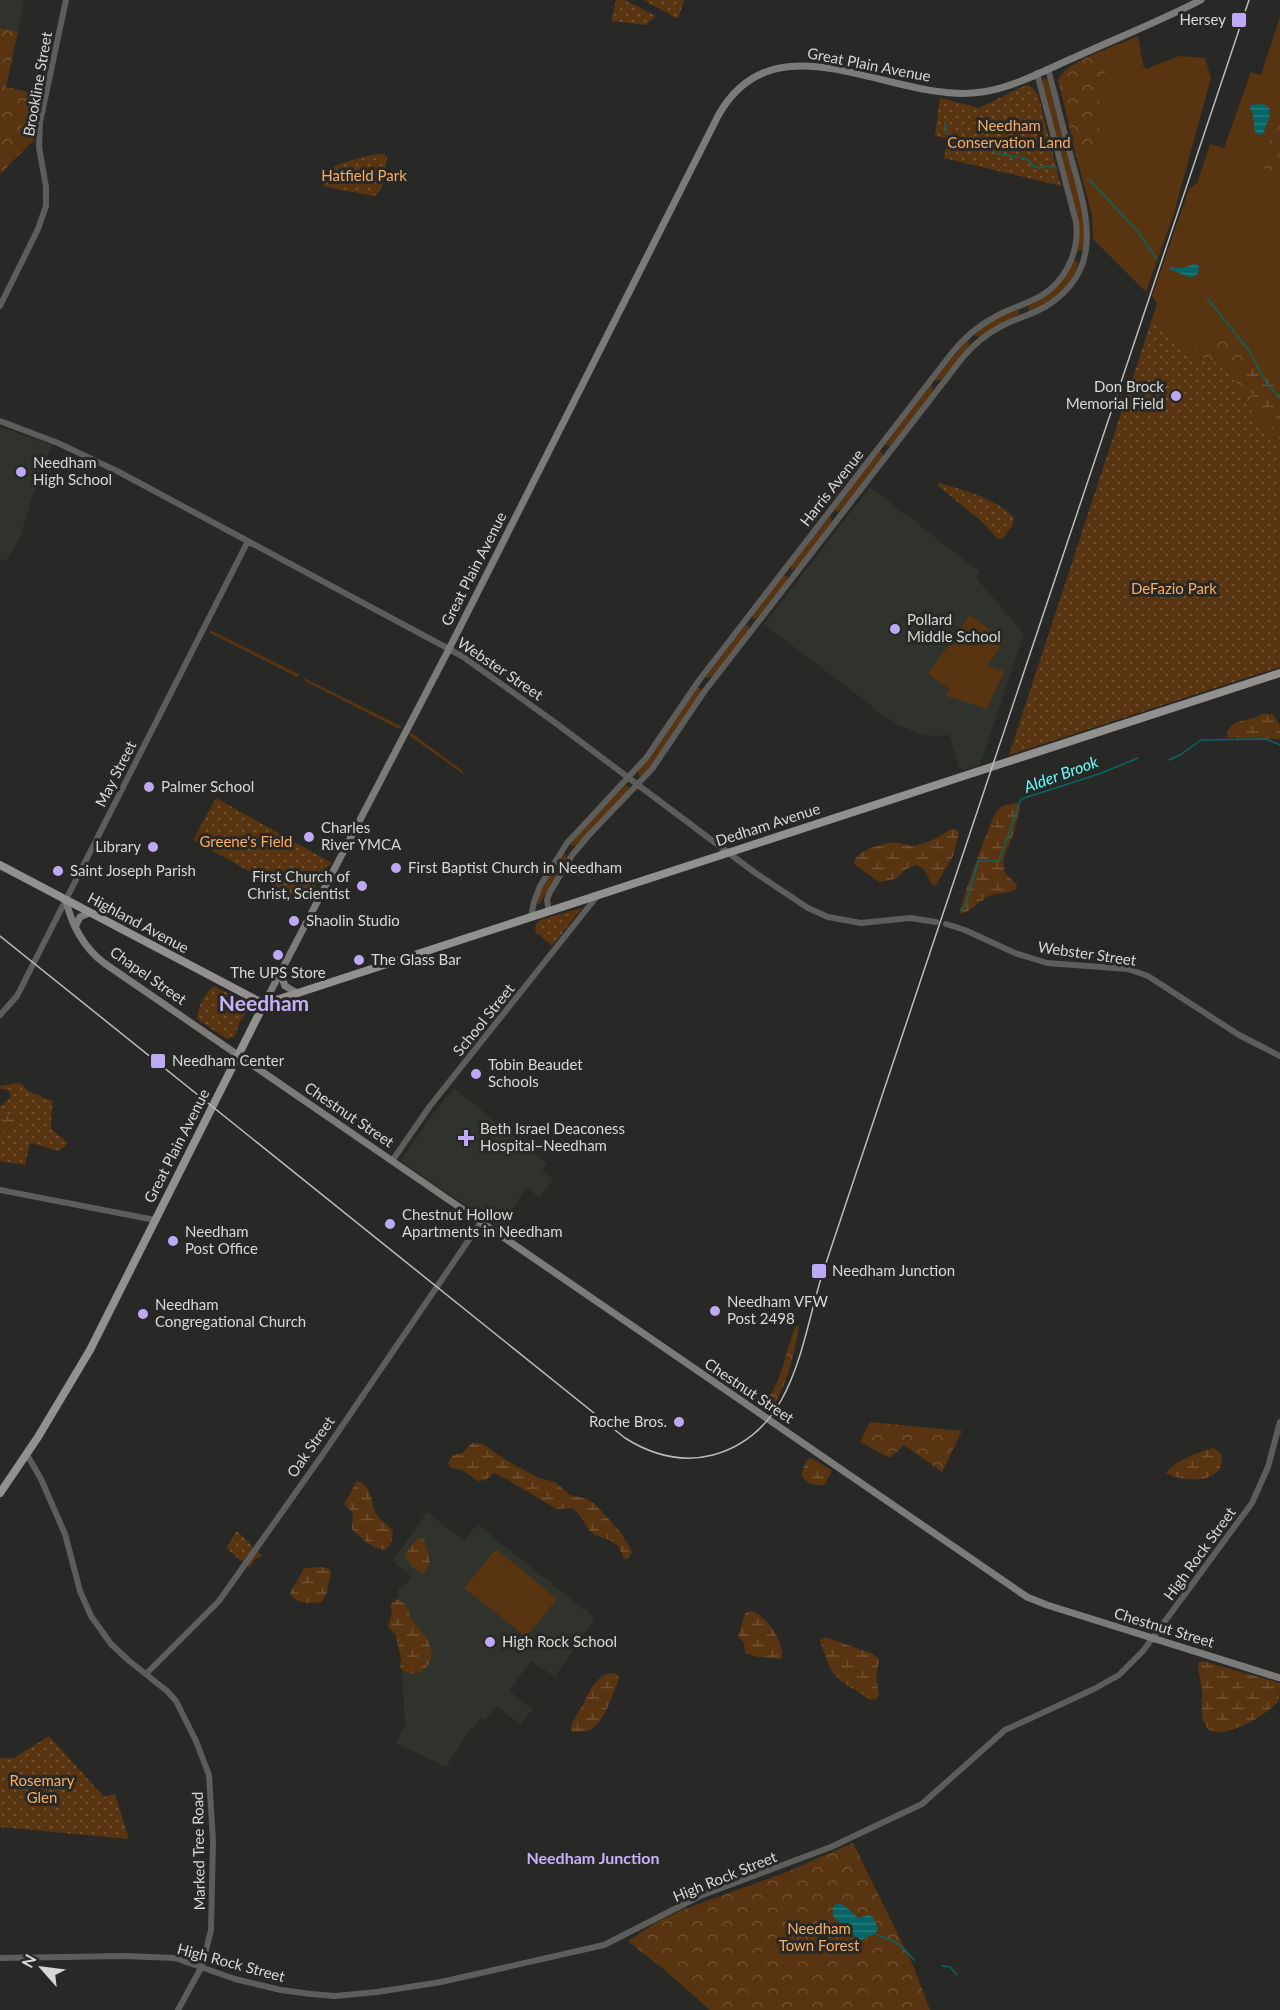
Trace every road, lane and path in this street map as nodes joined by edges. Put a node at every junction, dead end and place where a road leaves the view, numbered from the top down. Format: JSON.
{"nodes":[{"id":1,"x":66,"y":0,"type":"edge"},
{"id":2,"x":1201,"y":0,"type":"edge"},
{"id":3,"x":1048,"y":69,"type":"junction"},
{"id":4,"x":1037,"y":73,"type":"junction"},
{"id":5,"x":0,"y":306,"type":"edge"},
{"id":6,"x":0,"y":422,"type":"edge"},
{"id":7,"x":248,"y":541,"type":"junction"},
{"id":8,"x":449,"y":649,"type":"junction"},
{"id":9,"x":1280,"y":673,"type":"edge"},
{"id":10,"x":629,"y":778,"type":"junction"},
{"id":11,"x":638,"y":784,"type":"junction"},
{"id":12,"x":728,"y":852,"type":"junction"},
{"id":13,"x":0,"y":865,"type":"edge"},
{"id":14,"x":598,"y":895,"type":"junction"},
{"id":15,"x":66,"y":900,"type":"junction"},
{"id":16,"x":549,"y":912,"type":"junction"},
{"id":17,"x":89,"y":913,"type":"junction"},
{"id":18,"x":531,"y":917,"type":"junction"},
{"id":19,"x":936,"y":922,"type":"dead end"},
{"id":20,"x":946,"y":924,"type":"dead end"},
{"id":21,"x":75,"y":927,"type":"junction"},
{"id":22,"x":280,"y":972,"type":"junction"},
{"id":23,"x":297,"y":993,"type":"junction"},
{"id":24,"x":264,"y":1005,"type":"junction"},
{"id":25,"x":0,"y":1015,"type":"edge"},
{"id":26,"x":238,"y":1055,"type":"junction"},
{"id":27,"x":1280,"y":1056,"type":"edge"},
{"id":28,"x":392,"y":1161,"type":"junction"},
{"id":29,"x":0,"y":1190,"type":"edge"},
{"id":30,"x":155,"y":1220,"type":"junction"},
{"id":31,"x":481,"y":1222,"type":"junction"},
{"id":32,"x":1280,"y":1422,"type":"edge"},
{"id":33,"x":26,"y":1453,"type":"junction"},
{"id":34,"x":0,"y":1493,"type":"edge"},
{"id":35,"x":1153,"y":1638,"type":"junction"},
{"id":36,"x":146,"y":1674,"type":"junction"},
{"id":37,"x":1280,"y":1678,"type":"edge"},
{"id":38,"x":0,"y":1958,"type":"edge"},
{"id":39,"x":202,"y":1966,"type":"junction"},
{"id":40,"x":178,"y":2010,"type":"edge"}],
"edges":[{"from":1,"to":5,"type":"street","name":"Brookline Street"},
{"from":2,"to":3,"type":"main road","name":"Great Plain Avenue"},
{"from":3,"to":4,"type":"main road","name":"Great Plain Avenue"},
{"from":3,"to":11,"type":"street","name":"Harris Avenue"},
{"from":4,"to":8,"type":"main road","name":"Great Plain Avenue"},
{"from":4,"to":10,"type":"street","name":"Harris Avenue"},
{"from":6,"to":7,"type":"street","name":"Webster Street"},
{"from":7,"to":8,"type":"street","name":"Webster Street"},
{"from":7,"to":15,"type":"street","name":"May Street"},
{"from":8,"to":10,"type":"street","name":"Webster Street"},
{"from":8,"to":22,"type":"main road","name":"Great Plain Avenue"},
{"from":9,"to":12,"type":"main road","name":"Dedham Avenue"},
{"from":10,"to":11,"type":"street","name":"Webster Street"},
{"from":10,"to":18,"type":"street","name":"Harris Avenue"},
{"from":11,"to":12,"type":"street","name":"Webster Street"},
{"from":11,"to":16,"type":"street","name":"Harris Avenue"},
{"from":12,"to":14,"type":"main road","name":"Dedham Avenue"},
{"from":12,"to":19,"type":"street","name":"Webster Street"},
{"from":13,"to":15,"type":"main road","name":"Highland Avenue"},
{"from":14,"to":16,"type":"main road","name":"Dedham Avenue"},
{"from":14,"to":28,"type":"street","name":"School Street"},
{"from":15,"to":17,"type":"main road","name":"Highland Avenue"},
{"from":15,"to":21,"type":"main road","name":"Chapel Street"},
{"from":15,"to":25,"type":"street","name":"May Street"},
{"from":16,"to":18,"type":"main road","name":"Dedham Avenue"},
{"from":17,"to":21,"type":"main road"},
{"from":17,"to":24,"type":"main road","name":"Highland Avenue"},
{"from":18,"to":23,"type":"main road","name":"Dedham Avenue"},
{"from":20,"to":27,"type":"street","name":"Webster Street"},
{"from":21,"to":26,"type":"main road","name":"Chapel Street"},
{"from":22,"to":23,"type":"main road"},
{"from":22,"to":24,"type":"main road","name":"Great Plain Avenue"},
{"from":23,"to":24,"type":"main road","name":"Dedham Avenue"},
{"from":24,"to":26,"type":"main road","name":"Great Plain Avenue"},
{"from":26,"to":28,"type":"main road","name":"Chestnut Street"},
{"from":26,"to":30,"type":"main road","name":"Great Plain Avenue"},
{"from":28,"to":31,"type":"main road","name":"Chestnut Street"},
{"from":29,"to":30,"type":"street"},
{"from":30,"to":33,"type":"main road","name":"Great Plain Avenue"},
{"from":31,"to":35,"type":"main road","name":"Chestnut Street"},
{"from":31,"to":36,"type":"street","name":"Oak Street"},
{"from":32,"to":35,"type":"street","name":"High Rock Street"},
{"from":33,"to":34,"type":"main road","name":"Great Plain Avenue"},
{"from":33,"to":36,"type":"street","name":"Marked Tree Road"},
{"from":35,"to":37,"type":"main road","name":"Chestnut Street"},
{"from":35,"to":39,"type":"street","name":"High Rock Street"},
{"from":36,"to":39,"type":"street","name":"Marked Tree Road"},
{"from":38,"to":39,"type":"street","name":"High Rock Street"},
{"from":39,"to":40,"type":"street","name":"Marked Tree Road"}]}
